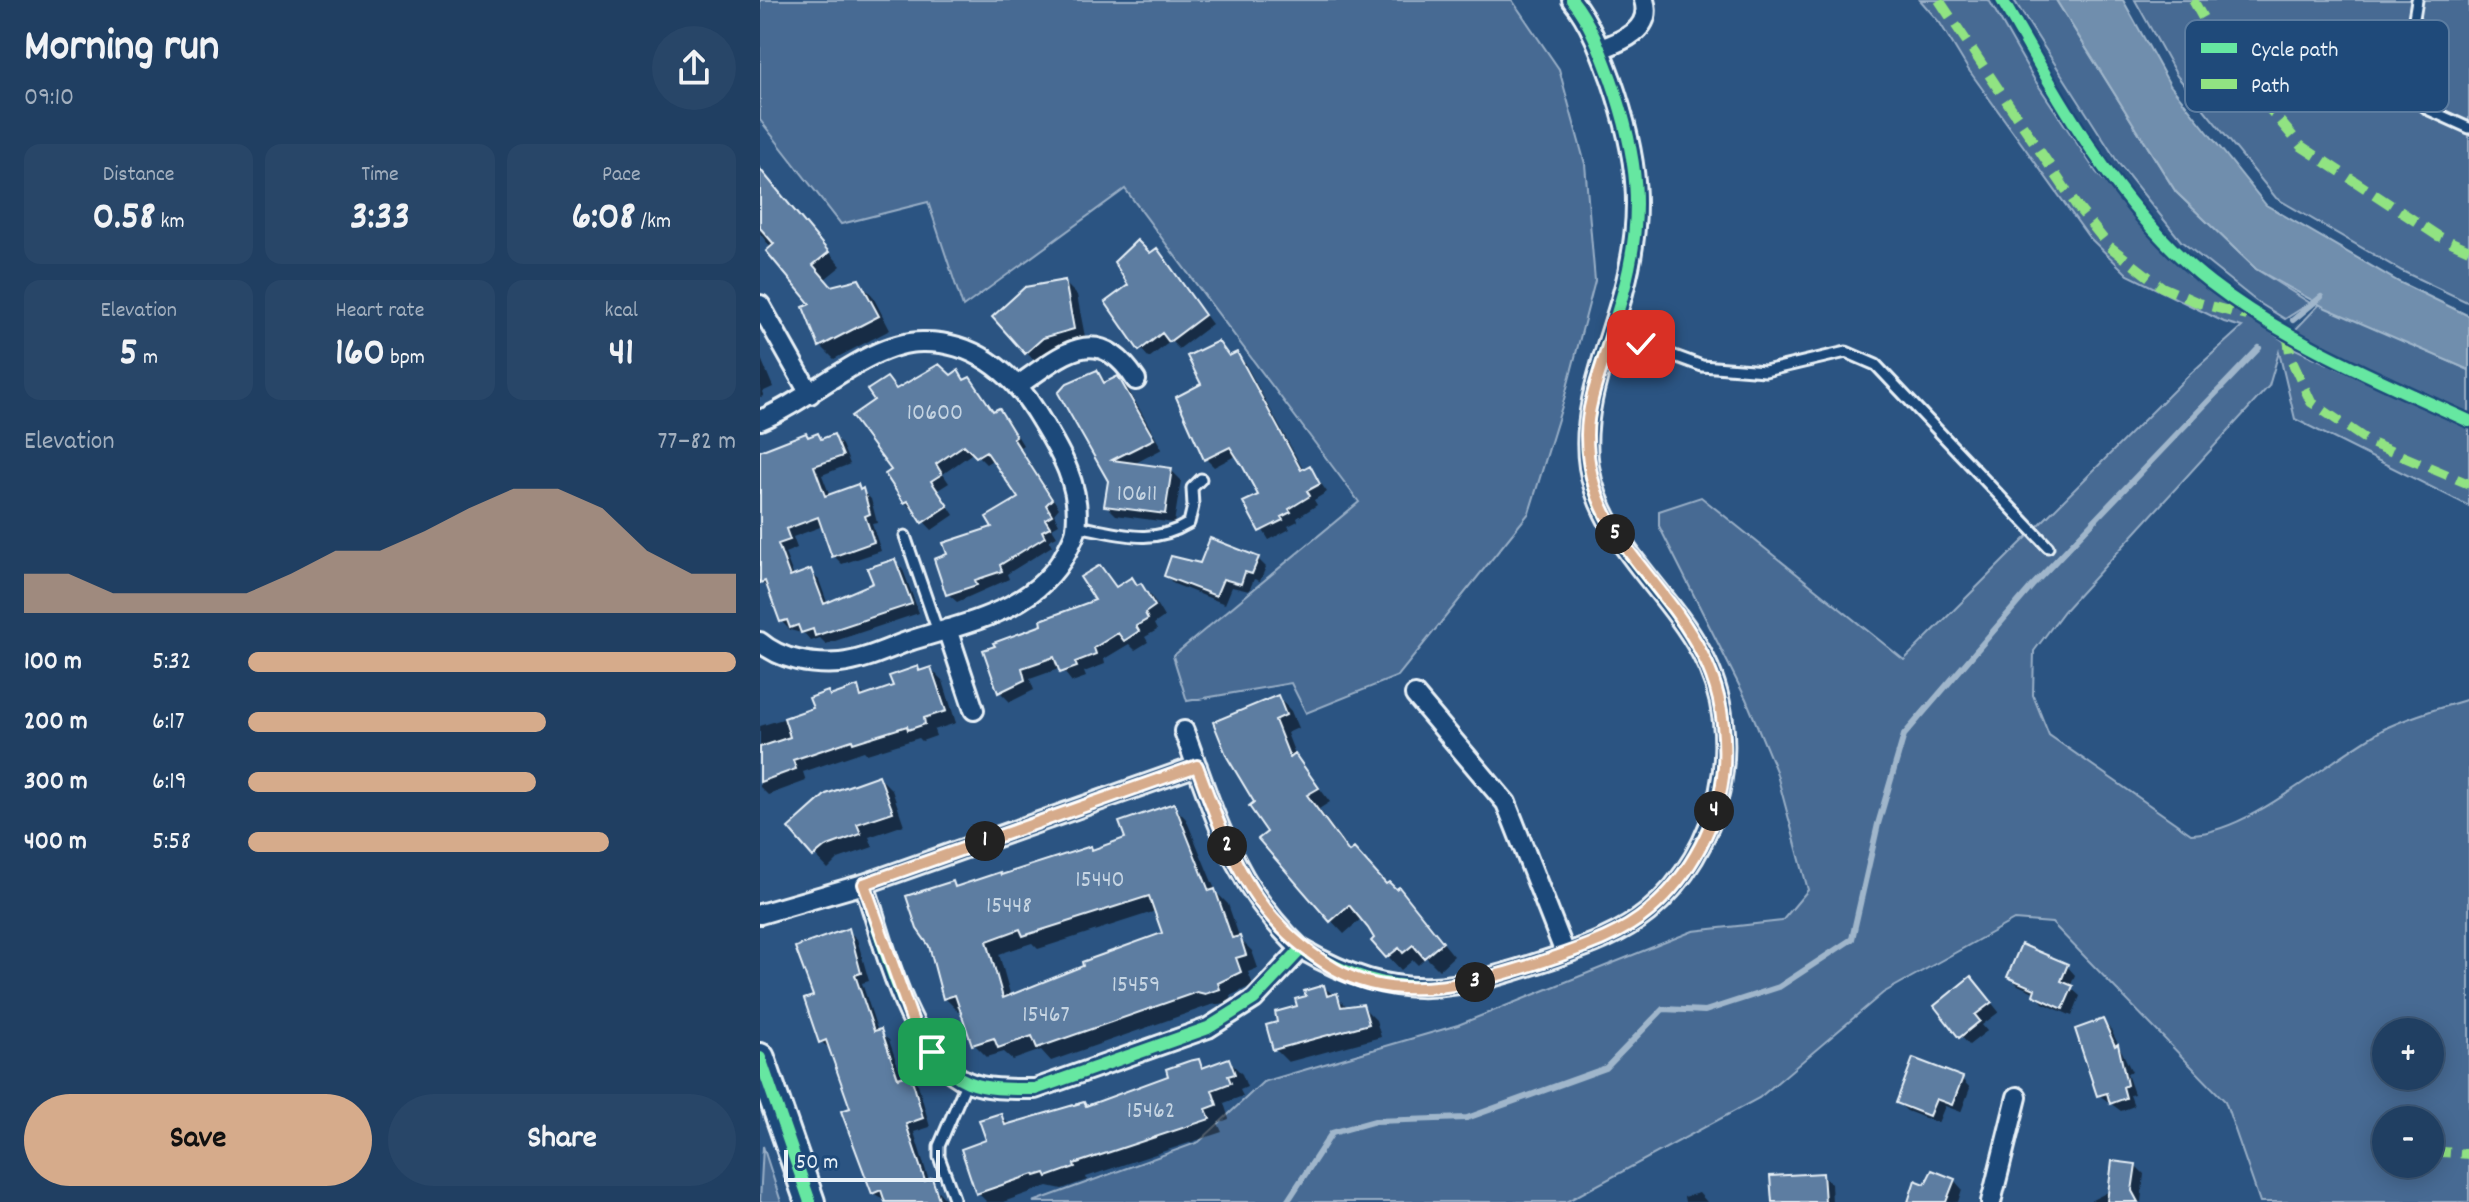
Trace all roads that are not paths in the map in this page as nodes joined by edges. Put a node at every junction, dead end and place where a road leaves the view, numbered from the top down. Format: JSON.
{"nodes":[{"id":1,"x":1644,"y":0,"type":"edge"},
{"id":2,"x":2417,"y":0,"type":"edge"},
{"id":3,"x":1576,"y":2,"type":"edge"},
{"id":4,"x":2414,"y":20,"type":"edge"},
{"id":5,"x":1600,"y":49,"type":"junction"},
{"id":6,"x":2433,"y":112,"type":"edge"},
{"id":7,"x":2469,"y":128,"type":"edge"},
{"id":8,"x":760,"y":305,"type":"edge"},
{"id":9,"x":1612,"y":333,"type":"junction"},
{"id":10,"x":1136,"y":380,"type":"dead end"},
{"id":11,"x":1017,"y":386,"type":"junction"},
{"id":12,"x":810,"y":394,"type":"junction"},
{"id":13,"x":760,"y":420,"type":"edge"},
{"id":14,"x":1201,"y":479,"type":"dead end"},
{"id":15,"x":1076,"y":529,"type":"junction"},
{"id":16,"x":905,"y":536,"type":"dead end"},
{"id":17,"x":2048,"y":547,"type":"dead end"},
{"id":18,"x":942,"y":630,"type":"junction"},
{"id":19,"x":760,"y":642,"type":"edge"},
{"id":20,"x":1415,"y":695,"type":"dead end"},
{"id":21,"x":974,"y":710,"type":"dead end"},
{"id":22,"x":1184,"y":731,"type":"dead end"},
{"id":23,"x":1197,"y":766,"type":"junction"},
{"id":24,"x":864,"y":884,"type":"junction"},
{"id":25,"x":760,"y":914,"type":"edge"},
{"id":26,"x":1301,"y":949,"type":"junction"},
{"id":27,"x":1565,"y":953,"type":"junction"},
{"id":28,"x":760,"y":1058,"type":"edge"},
{"id":29,"x":967,"y":1081,"type":"junction"},
{"id":30,"x":2017,"y":1097,"type":"dead end"},
{"id":31,"x":954,"y":1198,"type":"dead end"},
{"id":32,"x":810,"y":1202,"type":"edge"},
{"id":33,"x":1991,"y":1202,"type":"edge"}],
"edges":[{"from":1,"to":5,"type":"street"},
{"from":2,"to":4,"type":"lane"},
{"from":3,"to":5,"type":"street"},
{"from":5,"to":9,"type":"street"},
{"from":6,"to":7,"type":"lane"},
{"from":8,"to":12,"type":"street"},
{"from":9,"to":17,"type":"lane"},
{"from":9,"to":27,"type":"street"},
{"from":10,"to":11,"type":"street"},
{"from":11,"to":12,"type":"street"},
{"from":11,"to":15,"type":"street"},
{"from":12,"to":13,"type":"street"},
{"from":14,"to":15,"type":"lane"},
{"from":15,"to":18,"type":"street"},
{"from":16,"to":18,"type":"lane"},
{"from":18,"to":19,"type":"street"},
{"from":18,"to":21,"type":"street"},
{"from":20,"to":27,"type":"street"},
{"from":22,"to":23,"type":"street"},
{"from":23,"to":24,"type":"street"},
{"from":23,"to":26,"type":"street"},
{"from":24,"to":25,"type":"street"},
{"from":24,"to":29,"type":"street"},
{"from":26,"to":27,"type":"street"},
{"from":26,"to":29,"type":"street"},
{"from":28,"to":32,"type":"main road"},
{"from":29,"to":31,"type":"lane"},
{"from":30,"to":33,"type":"street"}]}
